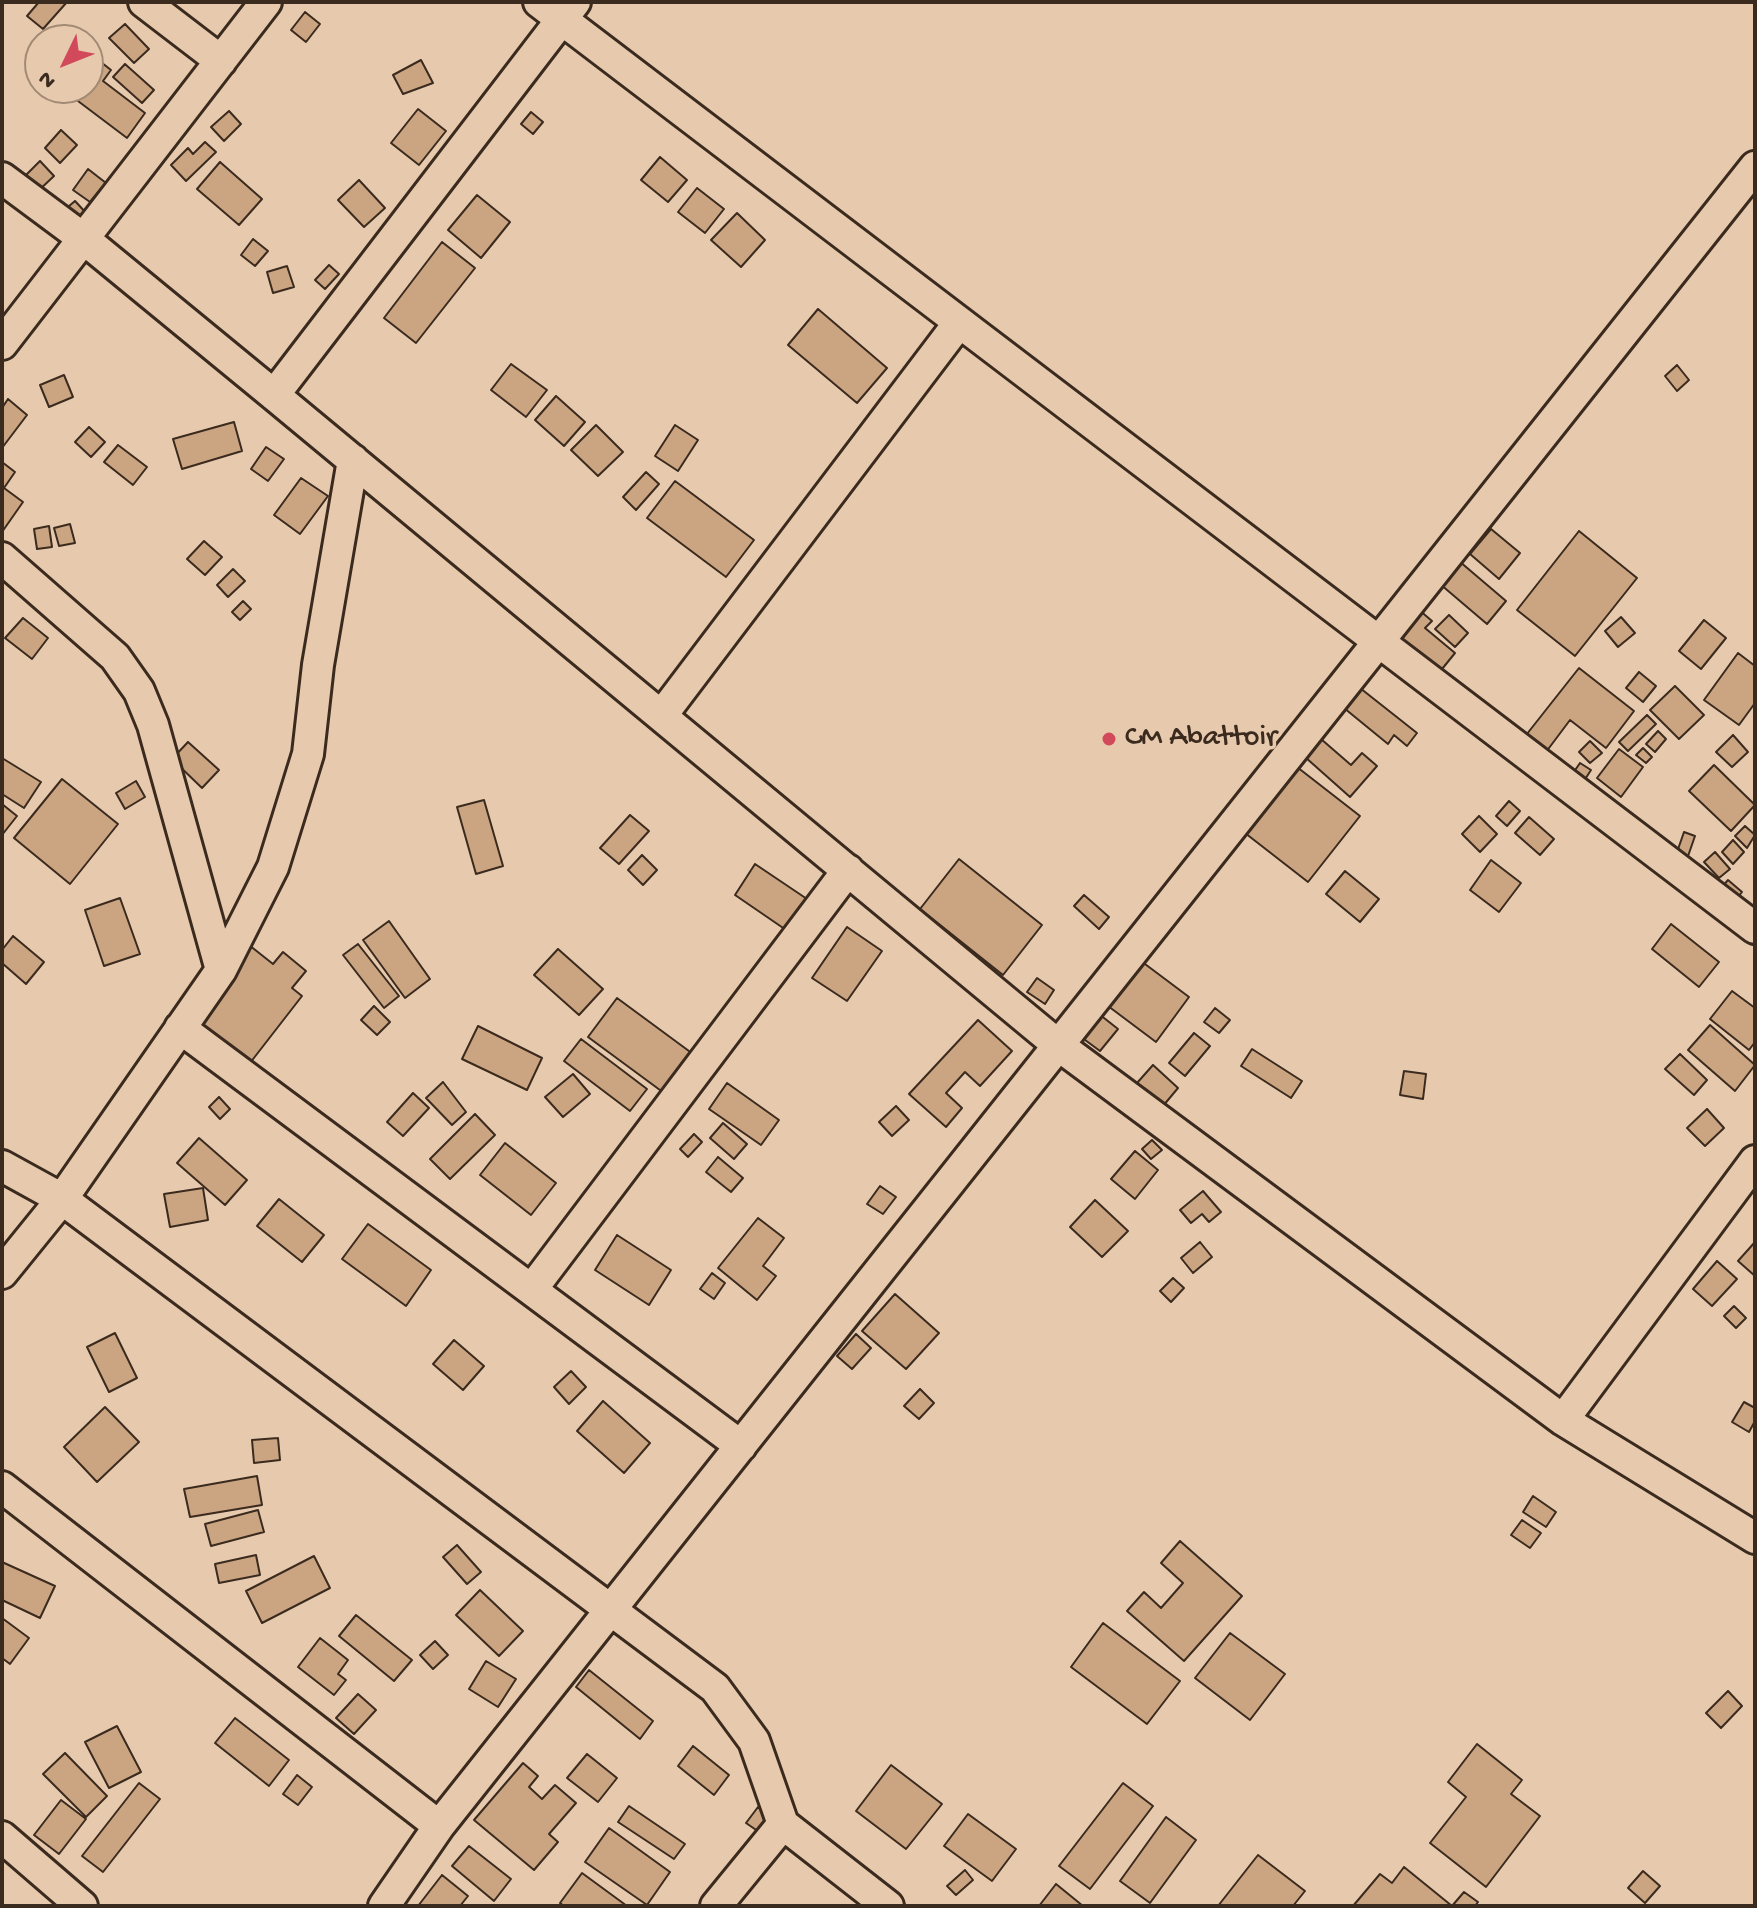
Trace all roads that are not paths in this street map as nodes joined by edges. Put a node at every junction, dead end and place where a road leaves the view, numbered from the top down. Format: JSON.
{"nodes":[{"id":1,"x":144,"y":2,"type":"edge"},
{"id":2,"x":266,"y":2,"type":"edge"},
{"id":3,"x":559,"y":8,"type":"edge"},
{"id":4,"x":221,"y":61,"type":"junction"},
{"id":5,"x":1755,"y":167,"type":"edge"},
{"id":6,"x":2,"y":178,"type":"edge"},
{"id":7,"x":84,"y":239,"type":"junction"},
{"id":8,"x":958,"y":324,"type":"junction"},
{"id":9,"x":2,"y":344,"type":"edge"},
{"id":10,"x":274,"y":395,"type":"junction"},
{"id":11,"x":353,"y":460,"type":"junction"},
{"id":12,"x":2,"y":558,"type":"edge"},
{"id":13,"x":1378,"y":643,"type":"junction"},
{"id":14,"x":662,"y":715,"type":"junction"},
{"id":15,"x":848,"y":870,"type":"junction"},
{"id":16,"x":1755,"y":928,"type":"edge"},
{"id":17,"x":221,"y":970,"type":"junction"},
{"id":18,"x":180,"y":1028,"type":"junction"},
{"id":19,"x":1058,"y":1045,"type":"junction"},
{"id":20,"x":1755,"y":1161,"type":"edge"},
{"id":21,"x":2,"y":1166,"type":"edge"},
{"id":22,"x":62,"y":1199,"type":"junction"},
{"id":23,"x":2,"y":1273,"type":"edge"},
{"id":24,"x":532,"y":1289,"type":"junction"},
{"id":25,"x":1563,"y":1420,"type":"junction"},
{"id":26,"x":741,"y":1446,"type":"junction"},
{"id":27,"x":2,"y":1487,"type":"edge"},
{"id":28,"x":1755,"y":1538,"type":"edge"},
{"id":29,"x":609,"y":1611,"type":"junction"},
{"id":30,"x":783,"y":1824,"type":"junction"},
{"id":31,"x":439,"y":1826,"type":"junction"},
{"id":32,"x":2,"y":1837,"type":"edge"},
{"id":33,"x":68,"y":1902,"type":"edge"},
{"id":34,"x":384,"y":1906,"type":"edge"},
{"id":35,"x":716,"y":1906,"type":"edge"},
{"id":36,"x":888,"y":1906,"type":"edge"}],
"edges":[{"from":1,"to":4,"type":"street"},
{"from":2,"to":4,"type":"street"},
{"from":3,"to":8,"type":"street"},
{"from":3,"to":10,"type":"street"},
{"from":4,"to":7,"type":"street"},
{"from":5,"to":13,"type":"street"},
{"from":6,"to":7,"type":"street"},
{"from":7,"to":9,"type":"street"},
{"from":7,"to":10,"type":"street"},
{"from":8,"to":13,"type":"street"},
{"from":8,"to":14,"type":"street"},
{"from":10,"to":11,"type":"street"},
{"from":11,"to":14,"type":"street"},
{"from":11,"to":17,"type":"street"},
{"from":12,"to":17,"type":"street"},
{"from":13,"to":16,"type":"street"},
{"from":13,"to":19,"type":"street"},
{"from":14,"to":15,"type":"street"},
{"from":15,"to":19,"type":"street"},
{"from":15,"to":24,"type":"street"},
{"from":17,"to":18,"type":"street"},
{"from":18,"to":22,"type":"street"},
{"from":18,"to":24,"type":"street"},
{"from":19,"to":25,"type":"street"},
{"from":19,"to":26,"type":"street"},
{"from":20,"to":25,"type":"street"},
{"from":21,"to":22,"type":"street"},
{"from":22,"to":23,"type":"street"},
{"from":22,"to":29,"type":"street"},
{"from":24,"to":26,"type":"street"},
{"from":25,"to":28,"type":"street"},
{"from":26,"to":29,"type":"street"},
{"from":27,"to":31,"type":"street"},
{"from":29,"to":30,"type":"street"},
{"from":29,"to":31,"type":"street"},
{"from":30,"to":35,"type":"street"},
{"from":30,"to":36,"type":"street"},
{"from":31,"to":34,"type":"street"},
{"from":32,"to":33,"type":"street"}]}
